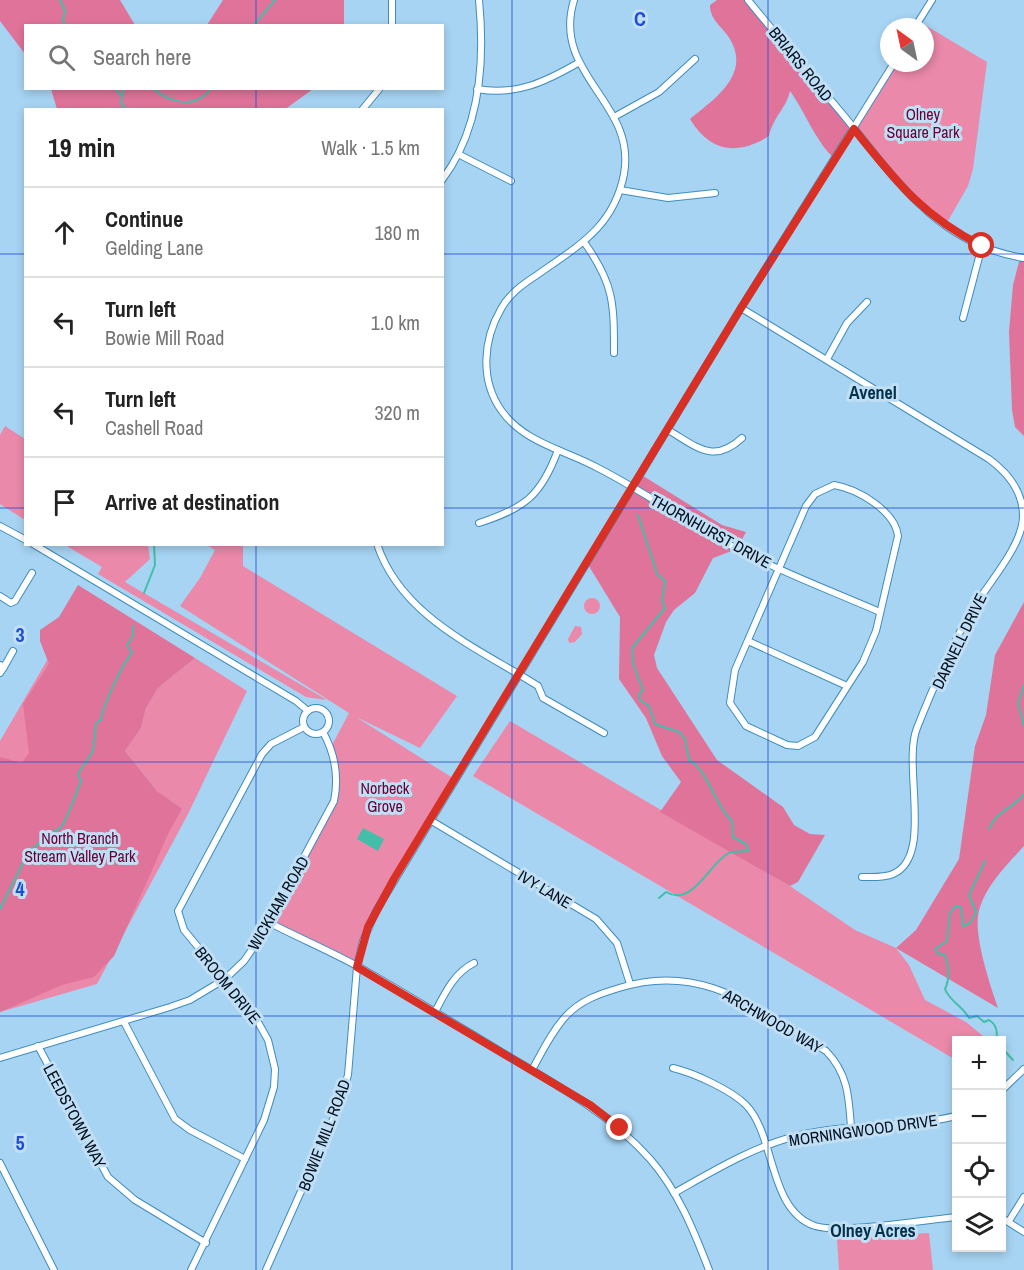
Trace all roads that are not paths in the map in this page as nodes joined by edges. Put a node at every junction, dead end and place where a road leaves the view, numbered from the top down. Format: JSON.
{"nodes":[{"id":1,"x":392,"y":0,"type":"edge"},
{"id":2,"x":479,"y":0,"type":"edge"},
{"id":3,"x":574,"y":0,"type":"edge"},
{"id":4,"x":748,"y":0,"type":"edge"},
{"id":5,"x":932,"y":0,"type":"edge"},
{"id":6,"x":921,"y":18,"type":"edge"},
{"id":7,"x":392,"y":24,"type":"edge"},
{"id":8,"x":695,"y":59,"type":"dead end"},
{"id":9,"x":578,"y":63,"type":"junction"},
{"id":10,"x":889,"y":72,"type":"edge"},
{"id":11,"x":477,"y":89,"type":"junction"},
{"id":12,"x":378,"y":90,"type":"edge"},
{"id":13,"x":364,"y":108,"type":"edge"},
{"id":14,"x":614,"y":117,"type":"junction"},
{"id":15,"x":854,"y":129,"type":"junction"},
{"id":16,"x":460,"y":155,"type":"junction"},
{"id":17,"x":444,"y":177,"type":"edge"},
{"id":18,"x":511,"y":181,"type":"dead end"},
{"id":19,"x":620,"y":190,"type":"junction"},
{"id":20,"x":715,"y":193,"type":"dead end"},
{"id":21,"x":584,"y":242,"type":"junction"},
{"id":22,"x":982,"y":246,"type":"junction"},
{"id":23,"x":1024,"y":258,"type":"edge"},
{"id":24,"x":867,"y":302,"type":"dead end"},
{"id":25,"x":741,"y":308,"type":"junction"},
{"id":26,"x":963,"y":318,"type":"dead end"},
{"id":27,"x":614,"y":353,"type":"dead end"},
{"id":28,"x":827,"y":358,"type":"junction"},
{"id":29,"x":668,"y":430,"type":"junction"},
{"id":30,"x":742,"y":438,"type":"dead end"},
{"id":31,"x":558,"y":450,"type":"junction"},
{"id":32,"x":633,"y":487,"type":"junction"},
{"id":33,"x":479,"y":523,"type":"dead end"},
{"id":34,"x":0,"y":526,"type":"edge"},
{"id":35,"x":24,"y":539,"type":"edge"},
{"id":36,"x":36,"y":546,"type":"edge"},
{"id":37,"x":378,"y":546,"type":"edge"},
{"id":38,"x":780,"y":569,"type":"junction"},
{"id":39,"x":32,"y":573,"type":"dead end"},
{"id":40,"x":0,"y":596,"type":"edge"},
{"id":41,"x":880,"y":612,"type":"junction"},
{"id":42,"x":748,"y":641,"type":"junction"},
{"id":43,"x":13,"y":651,"type":"dead end"},
{"id":44,"x":1,"y":668,"type":"edge"},
{"id":45,"x":519,"y":674,"type":"junction"},
{"id":46,"x":847,"y":686,"type":"junction"},
{"id":47,"x":308,"y":711,"type":"junction"},
{"id":48,"x":304,"y":727,"type":"junction"},
{"id":49,"x":323,"y":732,"type":"junction"},
{"id":50,"x":604,"y":733,"type":"dead end"},
{"id":51,"x":430,"y":820,"type":"junction"},
{"id":52,"x":862,"y":878,"type":"dead end"},
{"id":53,"x":278,"y":908,"type":"junction"},
{"id":54,"x":270,"y":923,"type":"junction"},
{"id":55,"x":286,"y":931,"type":"junction"},
{"id":56,"x":474,"y":963,"type":"dead end"},
{"id":57,"x":357,"y":967,"type":"junction"},
{"id":58,"x":225,"y":979,"type":"junction"},
{"id":59,"x":630,"y":984,"type":"junction"},
{"id":60,"x":435,"y":1012,"type":"junction"},
{"id":61,"x":124,"y":1022,"type":"junction"},
{"id":62,"x":38,"y":1046,"type":"junction"},
{"id":63,"x":0,"y":1058,"type":"edge"},
{"id":64,"x":673,"y":1068,"type":"dead end"},
{"id":65,"x":1024,"y":1069,"type":"edge"},
{"id":66,"x":532,"y":1070,"type":"junction"},
{"id":67,"x":1006,"y":1086,"type":"edge"},
{"id":68,"x":952,"y":1117,"type":"edge"},
{"id":69,"x":851,"y":1128,"type":"junction"},
{"id":70,"x":765,"y":1146,"type":"junction"},
{"id":71,"x":245,"y":1159,"type":"junction"},
{"id":72,"x":0,"y":1163,"type":"edge"},
{"id":73,"x":674,"y":1193,"type":"junction"},
{"id":74,"x":1024,"y":1197,"type":"edge"},
{"id":75,"x":952,"y":1217,"type":"edge"},
{"id":76,"x":1006,"y":1220,"type":"edge"},
{"id":77,"x":1009,"y":1221,"type":"junction"},
{"id":78,"x":1024,"y":1232,"type":"edge"},
{"id":79,"x":206,"y":1243,"type":"junction"},
{"id":80,"x":54,"y":1270,"type":"edge"},
{"id":81,"x":191,"y":1270,"type":"edge"},
{"id":82,"x":266,"y":1270,"type":"edge"},
{"id":83,"x":709,"y":1270,"type":"edge"}],
"edges":[{"from":1,"to":7,"type":"street"},
{"from":2,"to":11,"type":"street"},
{"from":3,"to":9,"type":"street","name":"THORNHURST DRIVE"},
{"from":4,"to":15,"type":"street","name":"BRIARS ROAD"},
{"from":5,"to":6,"type":"street"},
{"from":8,"to":14,"type":"street"},
{"from":9,"to":11,"type":"street"},
{"from":9,"to":14,"type":"street","name":"THORNHURST DRIVE"},
{"from":10,"to":15,"type":"street","name":"BOWIE MILL ROAD"},
{"from":11,"to":16,"type":"street"},
{"from":12,"to":13,"type":"street"},
{"from":14,"to":19,"type":"street","name":"THORNHURST DRIVE"},
{"from":15,"to":22,"type":"street","name":"BRIARS ROAD"},
{"from":15,"to":25,"type":"street","name":"BOWIE MILL ROAD"},
{"from":16,"to":17,"type":"street"},
{"from":16,"to":18,"type":"street"},
{"from":19,"to":20,"type":"street"},
{"from":19,"to":21,"type":"street","name":"THORNHURST DRIVE"},
{"from":21,"to":27,"type":"street"},
{"from":21,"to":31,"type":"street","name":"THORNHURST DRIVE"},
{"from":22,"to":23,"type":"street","name":"BRIARS ROAD"},
{"from":22,"to":26,"type":"street"},
{"from":24,"to":28,"type":"street"},
{"from":25,"to":28,"type":"street","name":"DARNELL DRIVE"},
{"from":25,"to":29,"type":"street","name":"BOWIE MILL ROAD"},
{"from":28,"to":52,"type":"street","name":"DARNELL DRIVE"},
{"from":29,"to":30,"type":"street"},
{"from":29,"to":32,"type":"street","name":"BOWIE MILL ROAD"},
{"from":31,"to":32,"type":"street","name":"THORNHURST DRIVE"},
{"from":31,"to":33,"type":"street"},
{"from":32,"to":38,"type":"street","name":"THORNHURST DRIVE"},
{"from":32,"to":45,"type":"street","name":"BOWIE MILL ROAD"},
{"from":34,"to":35,"type":"street"},
{"from":36,"to":47,"type":"street"},
{"from":37,"to":45,"type":"street"},
{"from":38,"to":41,"type":"street","name":"THORNHURST DRIVE"},
{"from":38,"to":41,"type":"street"},
{"from":38,"to":42,"type":"street"},
{"from":39,"to":40,"type":"street"},
{"from":41,"to":46,"type":"street"},
{"from":42,"to":46,"type":"street"},
{"from":42,"to":46,"type":"street"},
{"from":43,"to":44,"type":"street"},
{"from":45,"to":50,"type":"street"},
{"from":45,"to":51,"type":"street","name":"BOWIE MILL ROAD"},
{"from":47,"to":48,"type":"street"},
{"from":47,"to":49,"type":"street"},
{"from":48,"to":49,"type":"street"},
{"from":48,"to":58,"type":"street","name":"BROOM DRIVE"},
{"from":49,"to":53,"type":"street","name":"WICKHAM ROAD"},
{"from":51,"to":57,"type":"street","name":"BOWIE MILL ROAD"},
{"from":51,"to":59,"type":"street","name":"IVY LANE"},
{"from":53,"to":54,"type":"street","name":"WICKHAM ROAD"},
{"from":53,"to":55,"type":"street"},
{"from":54,"to":55,"type":"street"},
{"from":54,"to":58,"type":"street","name":"WICKHAM ROAD"},
{"from":55,"to":57,"type":"street"},
{"from":56,"to":60,"type":"street"},
{"from":57,"to":60,"type":"street"},
{"from":57,"to":82,"type":"street","name":"BOWIE MILL ROAD"},
{"from":58,"to":61,"type":"street","name":"WICKHAM ROAD"},
{"from":58,"to":71,"type":"street","name":"BROOM DRIVE"},
{"from":59,"to":66,"type":"street","name":"ARCHWOOD WAY"},
{"from":59,"to":69,"type":"street","name":"ARCHWOOD WAY"},
{"from":60,"to":66,"type":"street"},
{"from":61,"to":62,"type":"street","name":"WICKHAM ROAD"},
{"from":61,"to":71,"type":"street"},
{"from":62,"to":63,"type":"street","name":"WICKHAM ROAD"},
{"from":62,"to":79,"type":"street","name":"LEEDSTOWN WAY"},
{"from":64,"to":70,"type":"street"},
{"from":65,"to":67,"type":"street"},
{"from":66,"to":73,"type":"street"},
{"from":68,"to":69,"type":"street","name":"MORNINGWOOD DRIVE"},
{"from":69,"to":70,"type":"street","name":"MORNINGWOOD DRIVE"},
{"from":70,"to":73,"type":"street","name":"MORNINGWOOD DRIVE"},
{"from":70,"to":75,"type":"street"},
{"from":71,"to":79,"type":"street","name":"BROOM DRIVE"},
{"from":72,"to":80,"type":"street"},
{"from":73,"to":83,"type":"street"},
{"from":74,"to":77,"type":"street"},
{"from":76,"to":77,"type":"street"},
{"from":77,"to":78,"type":"street"},
{"from":79,"to":81,"type":"street","name":"BROOM DRIVE"}]}
